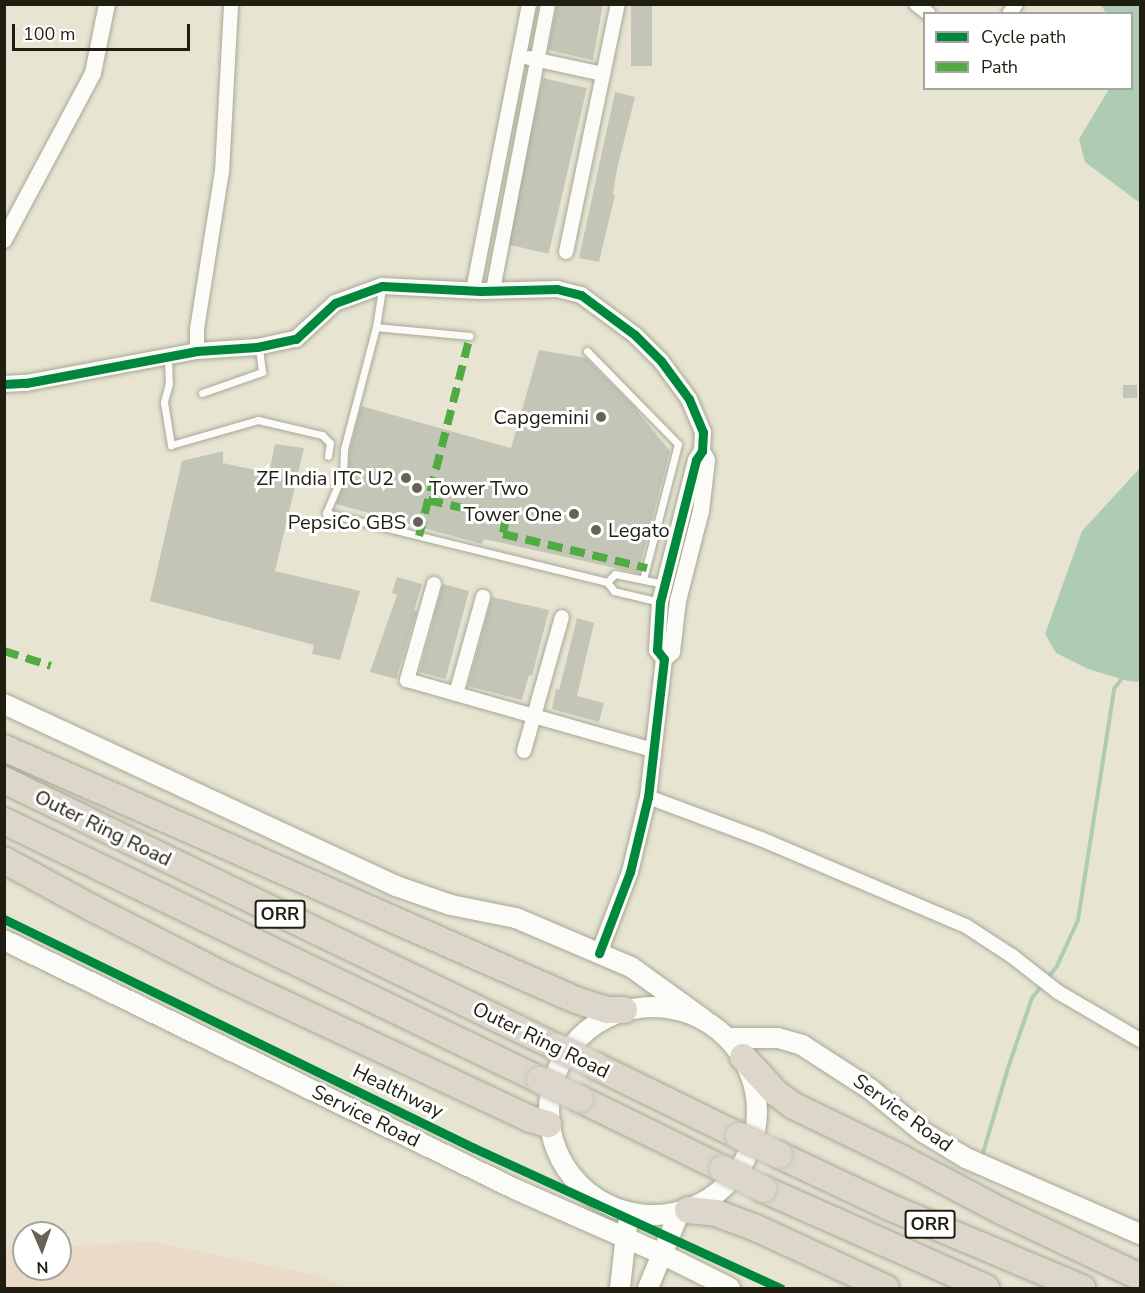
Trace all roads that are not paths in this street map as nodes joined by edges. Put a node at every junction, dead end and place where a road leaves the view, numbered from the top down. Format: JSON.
{"nodes":[{"id":1,"x":107,"y":4,"type":"edge"},
{"id":2,"x":231,"y":4,"type":"edge"},
{"id":3,"x":530,"y":4,"type":"edge"},
{"id":4,"x":548,"y":4,"type":"edge"},
{"id":5,"x":618,"y":4,"type":"edge"},
{"id":6,"x":519,"y":56,"type":"junction"},
{"id":7,"x":537,"y":59,"type":"junction"},
{"id":8,"x":603,"y":75,"type":"junction"},
{"id":9,"x":5,"y":238,"type":"edge"},
{"id":10,"x":566,"y":252,"type":"dead end"},
{"id":11,"x":382,"y":286,"type":"junction"},
{"id":12,"x":473,"y":290,"type":"junction"},
{"id":13,"x":493,"y":290,"type":"junction"},
{"id":14,"x":376,"y":327,"type":"junction"},
{"id":15,"x":470,"y":336,"type":"dead end"},
{"id":16,"x":259,"y":347,"type":"junction"},
{"id":17,"x":197,"y":351,"type":"junction"},
{"id":18,"x":587,"y":351,"type":"dead end"},
{"id":19,"x":168,"y":358,"type":"junction"},
{"id":20,"x":4,"y":384,"type":"edge"},
{"id":21,"x":202,"y":393,"type":"dead end"},
{"id":22,"x":702,"y":451,"type":"junction"},
{"id":23,"x":328,"y":456,"type":"dead end"},
{"id":24,"x":643,"y":579,"type":"junction"},
{"id":25,"x":607,"y":582,"type":"junction"},
{"id":26,"x":434,"y":584,"type":"dead end"},
{"id":27,"x":664,"y":585,"type":"junction"},
{"id":28,"x":483,"y":597,"type":"dead end"},
{"id":29,"x":660,"y":602,"type":"junction"},
{"id":30,"x":562,"y":617,"type":"dead end"},
{"id":31,"x":663,"y":659,"type":"junction"},
{"id":32,"x":456,"y":694,"type":"junction"},
{"id":33,"x":4,"y":704,"type":"edge"},
{"id":34,"x":534,"y":716,"type":"junction"},
{"id":35,"x":4,"y":747,"type":"edge"},
{"id":36,"x":653,"y":750,"type":"junction"},
{"id":37,"x":524,"y":751,"type":"dead end"},
{"id":38,"x":4,"y":780,"type":"edge"},
{"id":39,"x":648,"y":797,"type":"junction"},
{"id":40,"x":4,"y":821,"type":"edge"},
{"id":41,"x":4,"y":860,"type":"edge"},
{"id":42,"x":4,"y":940,"type":"edge"},
{"id":43,"x":599,"y":953,"type":"junction"},
{"id":44,"x":624,"y":1010,"type":"junction"},
{"id":45,"x":703,"y":1019,"type":"junction"},
{"id":46,"x":1140,"y":1040,"type":"edge"},
{"id":47,"x":736,"y":1048,"type":"junction"},
{"id":48,"x":548,"y":1124,"type":"junction"},
{"id":49,"x":683,"y":1211,"type":"junction"},
{"id":50,"x":629,"y":1212,"type":"junction"},
{"id":51,"x":1140,"y":1234,"type":"edge"},
{"id":52,"x":626,"y":1238,"type":"junction"},
{"id":53,"x":662,"y":1254,"type":"junction"},
{"id":54,"x":1140,"y":1277,"type":"edge"},
{"id":55,"x":620,"y":1288,"type":"edge"},
{"id":56,"x":648,"y":1288,"type":"edge"},
{"id":57,"x":730,"y":1288,"type":"edge"},
{"id":58,"x":886,"y":1288,"type":"edge"},
{"id":59,"x":986,"y":1288,"type":"edge"},
{"id":60,"x":1082,"y":1288,"type":"edge"}],
"edges":[{"from":1,"to":9,"type":"street"},
{"from":2,"to":17,"type":"street"},
{"from":3,"to":6,"type":"street"},
{"from":4,"to":7,"type":"street"},
{"from":5,"to":8,"type":"street"},
{"from":6,"to":7,"type":"street"},
{"from":6,"to":12,"type":"street"},
{"from":7,"to":8,"type":"street"},
{"from":7,"to":13,"type":"street"},
{"from":8,"to":10,"type":"street"},
{"from":11,"to":12,"type":"street"},
{"from":11,"to":14,"type":"lane"},
{"from":11,"to":16,"type":"street"},
{"from":12,"to":13,"type":"street"},
{"from":13,"to":22,"type":"street"},
{"from":14,"to":15,"type":"lane"},
{"from":14,"to":25,"type":"lane"},
{"from":16,"to":17,"type":"street"},
{"from":16,"to":21,"type":"lane"},
{"from":17,"to":19,"type":"street"},
{"from":18,"to":24,"type":"lane"},
{"from":19,"to":20,"type":"street"},
{"from":19,"to":23,"type":"lane"},
{"from":22,"to":27,"type":"street"},
{"from":22,"to":31,"type":"street"},
{"from":24,"to":25,"type":"lane"},
{"from":24,"to":27,"type":"lane"},
{"from":25,"to":29,"type":"lane"},
{"from":26,"to":32,"type":"street"},
{"from":27,"to":29,"type":"street"},
{"from":28,"to":32,"type":"street"},
{"from":29,"to":31,"type":"street"},
{"from":30,"to":34,"type":"street"},
{"from":31,"to":36,"type":"street"},
{"from":32,"to":34,"type":"street"},
{"from":33,"to":43,"type":"main road"},
{"from":34,"to":36,"type":"street"},
{"from":34,"to":37,"type":"street"},
{"from":35,"to":44,"type":"highway","number":"ORR"},
{"from":36,"to":39,"type":"street"},
{"from":38,"to":60,"type":"highway","name":"Outer Ring Road","number":"ORR","bridge":true},
{"from":39,"to":43,"type":"street"},
{"from":39,"to":46,"type":"street"},
{"from":40,"to":59,"type":"highway","name":"Outer Ring Road","number":"ORR","bridge":true},
{"from":41,"to":48,"type":"highway"},
{"from":42,"to":52,"type":"main road","name":"Service Road"},
{"from":43,"to":45,"type":"main road"},
{"from":44,"to":45,"type":"main road"},
{"from":44,"to":48,"type":"main road"},
{"from":45,"to":47,"type":"main road"},
{"from":47,"to":49,"type":"main road"},
{"from":47,"to":51,"type":"main road","name":"Service Road"},
{"from":47,"to":54,"type":"highway","number":"ORR"},
{"from":48,"to":50,"type":"main road"},
{"from":49,"to":50,"type":"main road"},
{"from":49,"to":53,"type":"main road"},
{"from":49,"to":58,"type":"highway"},
{"from":50,"to":52,"type":"main road"},
{"from":52,"to":53,"type":"main road","name":"Service Road"},
{"from":52,"to":55,"type":"main road"},
{"from":53,"to":56,"type":"main road"},
{"from":53,"to":57,"type":"main road","name":"Service Road"}]}
